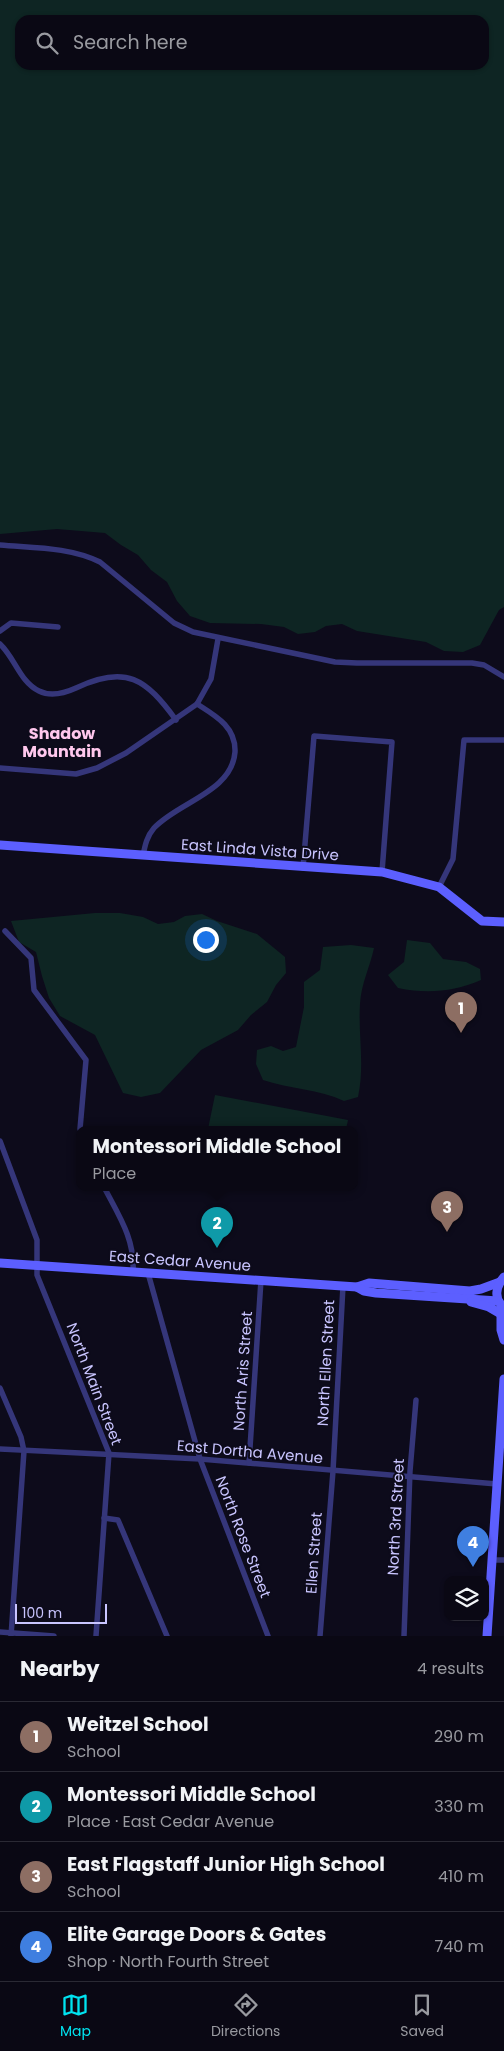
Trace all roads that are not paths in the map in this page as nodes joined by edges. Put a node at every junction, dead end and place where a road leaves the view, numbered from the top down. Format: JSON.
{"nodes":[{"id":1,"x":0,"y":545,"type":"edge"},
{"id":2,"x":58,"y":627,"type":"dead end"},
{"id":3,"x":0,"y":631,"type":"edge"},
{"id":4,"x":218,"y":639,"type":"junction"},
{"id":5,"x":0,"y":644,"type":"edge"},
{"id":6,"x":504,"y":678,"type":"edge"},
{"id":7,"x":197,"y":704,"type":"junction"},
{"id":8,"x":176,"y":720,"type":"junction"},
{"id":9,"x":504,"y":740,"type":"edge"},
{"id":10,"x":0,"y":768,"type":"edge"},
{"id":11,"x":0,"y":846,"type":"edge"},
{"id":12,"x":143,"y":856,"type":"junction"},
{"id":13,"x":304,"y":868,"type":"junction"},
{"id":14,"x":382,"y":872,"type":"junction"},
{"id":15,"x":439,"y":887,"type":"junction"},
{"id":16,"x":504,"y":922,"type":"edge"},
{"id":17,"x":4,"y":931,"type":"dead end"},
{"id":18,"x":80,"y":1126,"type":"edge"},
{"id":19,"x":0,"y":1141,"type":"edge"},
{"id":20,"x":106,"y":1191,"type":"edge"},
{"id":21,"x":0,"y":1263,"type":"edge"},
{"id":22,"x":37,"y":1265,"type":"junction"},
{"id":23,"x":133,"y":1272,"type":"junction"},
{"id":24,"x":148,"y":1273,"type":"junction"},
{"id":25,"x":502,"y":1279,"type":"edge"},
{"id":26,"x":261,"y":1280,"type":"junction"},
{"id":27,"x":343,"y":1286,"type":"junction"},
{"id":28,"x":357,"y":1287,"type":"junction"},
{"id":29,"x":461,"y":1299,"type":"junction"},
{"id":30,"x":501,"y":1307,"type":"edge"},
{"id":31,"x":504,"y":1340,"type":"edge"},
{"id":32,"x":504,"y":1379,"type":"edge"},
{"id":33,"x":0,"y":1388,"type":"edge"},
{"id":34,"x":416,"y":1400,"type":"dead end"},
{"id":35,"x":0,"y":1449,"type":"edge"},
{"id":36,"x":24,"y":1451,"type":"junction"},
{"id":37,"x":109,"y":1454,"type":"junction"},
{"id":38,"x":200,"y":1459,"type":"junction"},
{"id":39,"x":249,"y":1463,"type":"junction"},
{"id":40,"x":333,"y":1471,"type":"junction"},
{"id":41,"x":410,"y":1478,"type":"junction"},
{"id":42,"x":497,"y":1484,"type":"junction"},
{"id":43,"x":104,"y":1518,"type":"junction"},
{"id":44,"x":493,"y":1560,"type":"junction"},
{"id":45,"x":504,"y":1560,"type":"edge"},
{"id":46,"x":0,"y":1632,"type":"edge"},
{"id":47,"x":11,"y":1635,"type":"edge"},
{"id":48,"x":54,"y":1636,"type":"edge"},
{"id":49,"x":96,"y":1636,"type":"edge"},
{"id":50,"x":167,"y":1636,"type":"edge"},
{"id":51,"x":268,"y":1636,"type":"edge"},
{"id":52,"x":320,"y":1636,"type":"edge"},
{"id":53,"x":404,"y":1636,"type":"edge"},
{"id":54,"x":487,"y":1636,"type":"edge"}],
"edges":[{"from":1,"to":4,"type":"street"},
{"from":2,"to":3,"type":"street"},
{"from":4,"to":6,"type":"street"},
{"from":4,"to":7,"type":"street"},
{"from":5,"to":8,"type":"street"},
{"from":7,"to":8,"type":"street"},
{"from":7,"to":12,"type":"street"},
{"from":8,"to":10,"type":"street"},
{"from":9,"to":15,"type":"street"},
{"from":11,"to":12,"type":"main road","name":"East Linda Vista Drive"},
{"from":12,"to":13,"type":"main road","name":"East Linda Vista Drive"},
{"from":13,"to":14,"type":"main road","name":"East Linda Vista Drive"},
{"from":13,"to":14,"type":"street"},
{"from":14,"to":15,"type":"main road","name":"East Linda Vista Drive"},
{"from":15,"to":16,"type":"main road","name":"East Linda Vista Drive"},
{"from":17,"to":18,"type":"street"},
{"from":19,"to":22,"type":"street","name":"North Main Street"},
{"from":20,"to":23,"type":"street"},
{"from":21,"to":22,"type":"main road","name":"East Cedar Avenue"},
{"from":22,"to":23,"type":"main road","name":"East Cedar Avenue"},
{"from":22,"to":37,"type":"street","name":"North Main Street"},
{"from":23,"to":24,"type":"main road","name":"East Cedar Avenue"},
{"from":24,"to":26,"type":"main road","name":"East Cedar Avenue"},
{"from":24,"to":38,"type":"street","name":"North Rose Street"},
{"from":25,"to":28,"type":"main road","name":"East Cedar Avenue"},
{"from":25,"to":30,"type":"main road"},
{"from":26,"to":27,"type":"main road","name":"East Cedar Avenue"},
{"from":26,"to":39,"type":"street","name":"North Aris Street"},
{"from":27,"to":28,"type":"main road","name":"East Cedar Avenue"},
{"from":27,"to":40,"type":"street","name":"North Ellen Street"},
{"from":28,"to":29,"type":"main road","name":"East Cedar Avenue"},
{"from":29,"to":30,"type":"main road","name":"East Cedar Avenue"},
{"from":29,"to":30,"type":"main road"},
{"from":30,"to":31,"type":"main road"},
{"from":32,"to":42,"type":"main road"},
{"from":33,"to":36,"type":"street"},
{"from":34,"to":41,"type":"street","name":"North 3rd Street"},
{"from":35,"to":36,"type":"street","name":"East Dortha Avenue"},
{"from":36,"to":37,"type":"street","name":"East Dortha Avenue"},
{"from":36,"to":47,"type":"street"},
{"from":37,"to":38,"type":"street","name":"East Dortha Avenue"},
{"from":37,"to":43,"type":"street","name":"North Main Street"},
{"from":38,"to":39,"type":"street","name":"East Dortha Avenue"},
{"from":38,"to":51,"type":"street","name":"North Rose Street"},
{"from":39,"to":40,"type":"street","name":"East Dortha Avenue"},
{"from":40,"to":41,"type":"street","name":"East Dortha Avenue"},
{"from":40,"to":52,"type":"street","name":"Ellen Street"},
{"from":41,"to":42,"type":"street","name":"East Dortha Avenue"},
{"from":41,"to":53,"type":"street","name":"North 3rd Street"},
{"from":42,"to":44,"type":"main road"},
{"from":43,"to":49,"type":"street","name":"North Main Street"},
{"from":43,"to":50,"type":"street"},
{"from":44,"to":45,"type":"street"},
{"from":44,"to":54,"type":"main road"},
{"from":46,"to":47,"type":"street"},
{"from":47,"to":48,"type":"street"}]}
